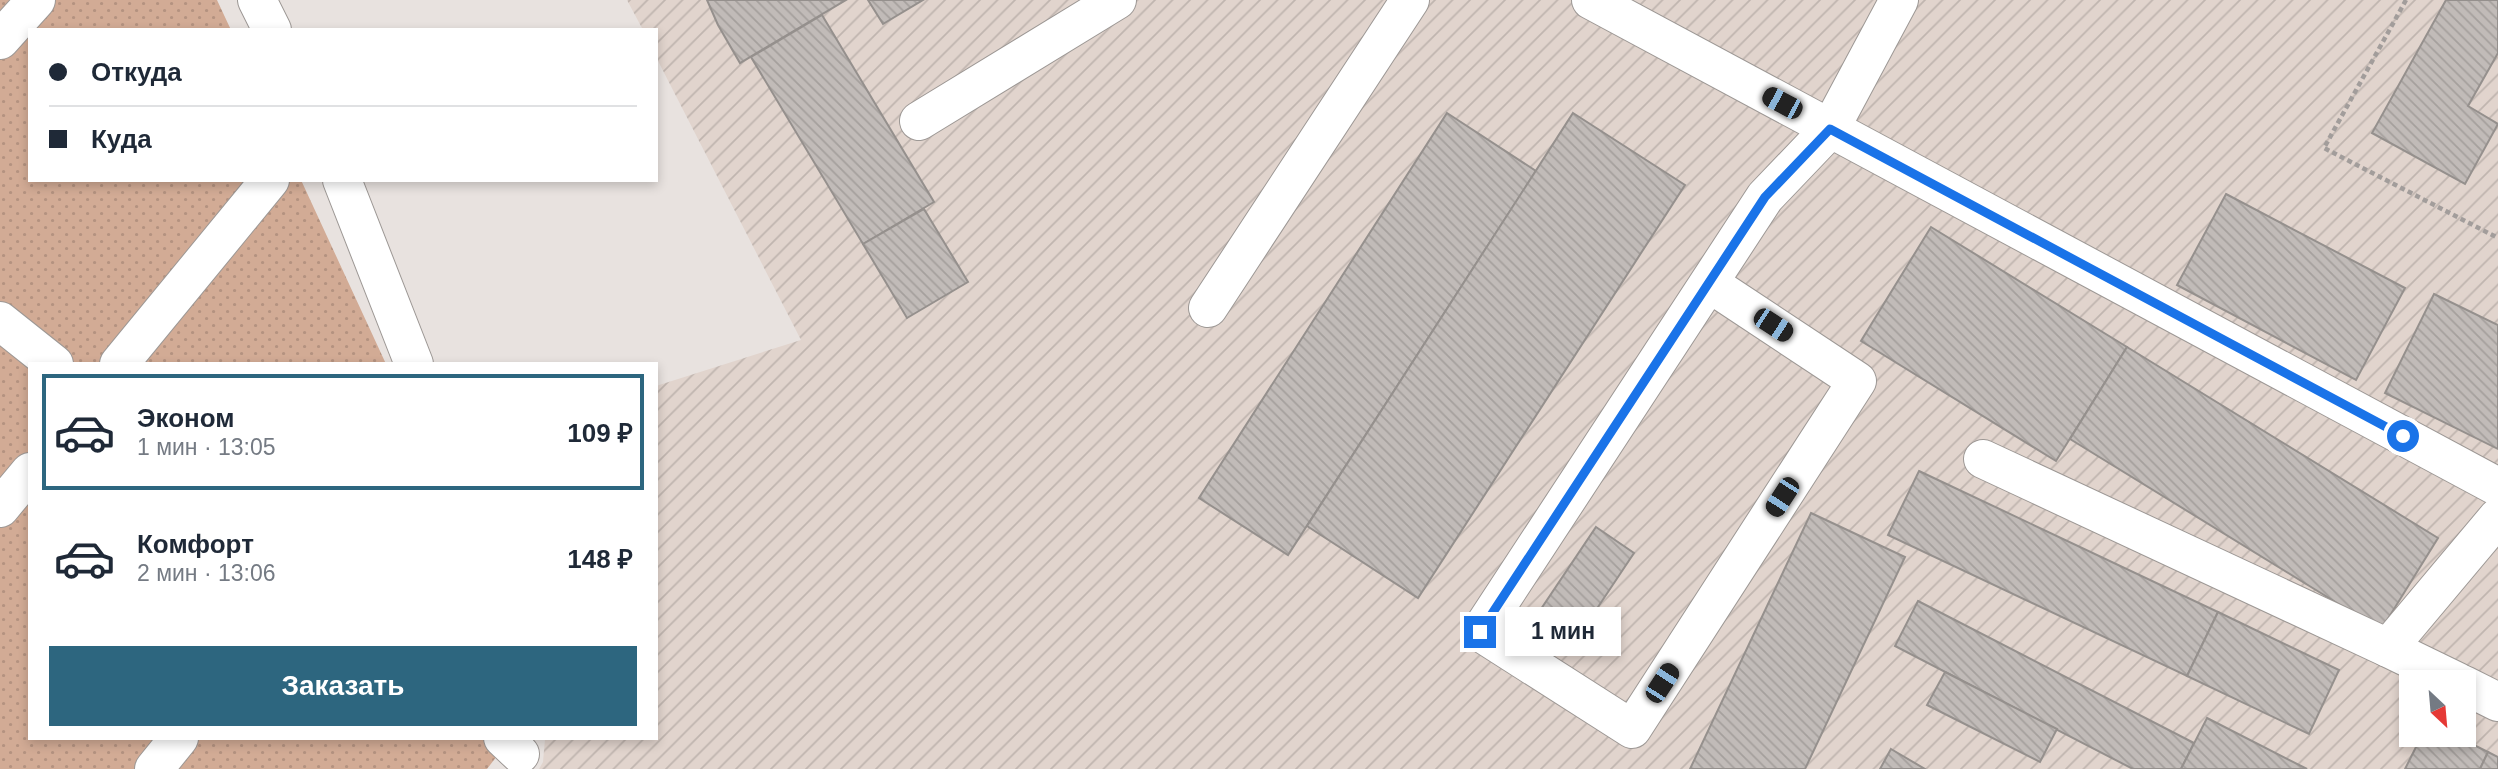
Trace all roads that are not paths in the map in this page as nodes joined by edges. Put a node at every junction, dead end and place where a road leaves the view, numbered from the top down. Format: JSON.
{"nodes":[{"id":1,"x":36,"y":0,"type":"edge"},
{"id":2,"x":257,"y":0,"type":"edge"},
{"id":3,"x":1117,"y":0,"type":"edge"},
{"id":4,"x":1410,"y":0,"type":"edge"},
{"id":5,"x":1591,"y":0,"type":"edge"},
{"id":6,"x":1899,"y":0,"type":"edge"},
{"id":7,"x":271,"y":28,"type":"edge"},
{"id":8,"x":0,"y":40,"type":"edge"},
{"id":9,"x":919,"y":121,"type":"dead end"},
{"id":10,"x":1830,"y":129,"type":"junction"},
{"id":11,"x":268,"y":182,"type":"edge"},
{"id":12,"x":343,"y":182,"type":"edge"},
{"id":13,"x":1709,"y":283,"type":"junction"},
{"id":14,"x":1208,"y":308,"type":"dead end"},
{"id":15,"x":0,"y":321,"type":"edge"},
{"id":16,"x":51,"y":362,"type":"edge"},
{"id":17,"x":121,"y":362,"type":"edge"},
{"id":18,"x":413,"y":362,"type":"edge"},
{"id":19,"x":1983,"y":458,"type":"dead end"},
{"id":20,"x":28,"y":474,"type":"edge"},
{"id":21,"x":2498,"y":487,"type":"edge"},
{"id":22,"x":0,"y":508,"type":"edge"},
{"id":23,"x":2498,"y":517,"type":"edge"},
{"id":24,"x":2388,"y":648,"type":"junction"},
{"id":25,"x":2433,"y":670,"type":"edge"},
{"id":26,"x":2476,"y":691,"type":"edge"},
{"id":27,"x":2498,"y":702,"type":"edge"},
{"id":28,"x":177,"y":740,"type":"edge"},
{"id":29,"x":154,"y":769,"type":"edge"}],
"edges":[{"from":1,"to":8,"type":"lane"},
{"from":2,"to":7,"type":"lane"},
{"from":3,"to":9,"type":"lane"},
{"from":4,"to":14,"type":"lane"},
{"from":5,"to":10,"type":"lane"},
{"from":6,"to":10,"type":"lane"},
{"from":10,"to":13,"type":"lane"},
{"from":10,"to":21,"type":"lane"},
{"from":11,"to":17,"type":"lane"},
{"from":12,"to":18,"type":"lane"},
{"from":13,"to":13,"type":"lane"},
{"from":15,"to":16,"type":"lane"},
{"from":19,"to":24,"type":"lane"},
{"from":20,"to":22,"type":"lane"},
{"from":23,"to":24,"type":"lane"},
{"from":24,"to":25,"type":"lane"},
{"from":26,"to":27,"type":"lane"},
{"from":28,"to":29,"type":"lane"}]}
